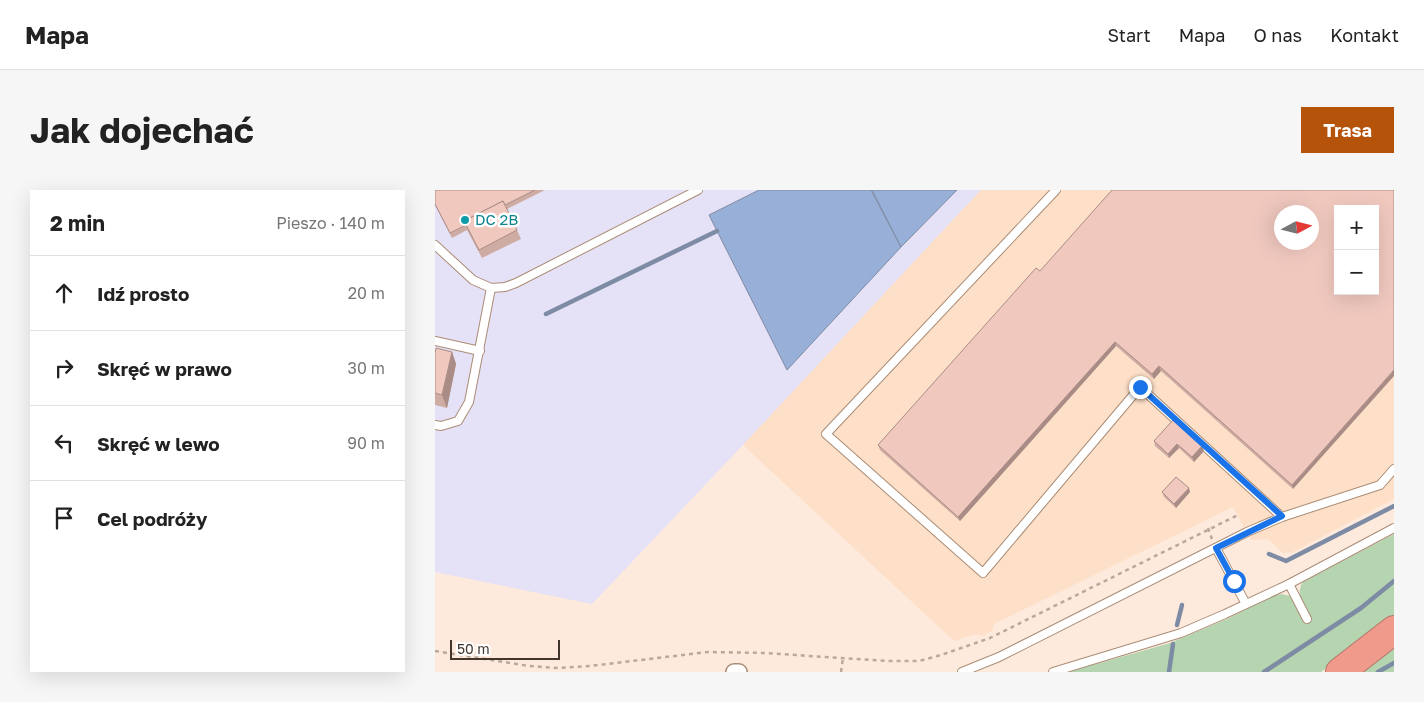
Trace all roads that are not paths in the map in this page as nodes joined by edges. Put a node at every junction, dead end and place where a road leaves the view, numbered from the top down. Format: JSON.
{"nodes":[{"id":1,"x":698,"y":190,"type":"edge"},
{"id":2,"x":1056,"y":190,"type":"edge"},
{"id":3,"x":435,"y":245,"type":"edge"},
{"id":4,"x":491,"y":288,"type":"junction"},
{"id":5,"x":435,"y":341,"type":"edge"},
{"id":6,"x":480,"y":350,"type":"junction"},
{"id":7,"x":435,"y":425,"type":"edge"},
{"id":8,"x":1394,"y":469,"type":"edge"},
{"id":9,"x":1282,"y":516,"type":"junction"},
{"id":10,"x":1394,"y":528,"type":"edge"},
{"id":11,"x":1216,"y":548,"type":"junction"},
{"id":12,"x":1289,"y":584,"type":"junction"},
{"id":13,"x":1246,"y":604,"type":"junction"},
{"id":14,"x":1307,"y":619,"type":"dead end"},
{"id":15,"x":1394,"y":630,"type":"edge"},
{"id":16,"x":734,"y":672,"type":"edge"},
{"id":17,"x":739,"y":672,"type":"edge"},
{"id":18,"x":962,"y":672,"type":"edge"},
{"id":19,"x":1053,"y":672,"type":"edge"},
{"id":20,"x":1340,"y":672,"type":"edge"}],
"edges":[{"from":1,"to":4,"type":"lane"},
{"from":2,"to":9,"type":"lane"},
{"from":3,"to":4,"type":"lane"},
{"from":4,"to":6,"type":"lane"},
{"from":5,"to":6,"type":"lane"},
{"from":6,"to":7,"type":"lane"},
{"from":8,"to":9,"type":"lane"},
{"from":9,"to":11,"type":"lane"},
{"from":10,"to":12,"type":"lane"},
{"from":11,"to":13,"type":"lane"},
{"from":11,"to":18,"type":"lane"},
{"from":12,"to":13,"type":"lane"},
{"from":12,"to":14,"type":"lane"},
{"from":13,"to":19,"type":"lane"},
{"from":15,"to":20,"type":"highway"},
{"from":16,"to":17,"type":"street"}]}
